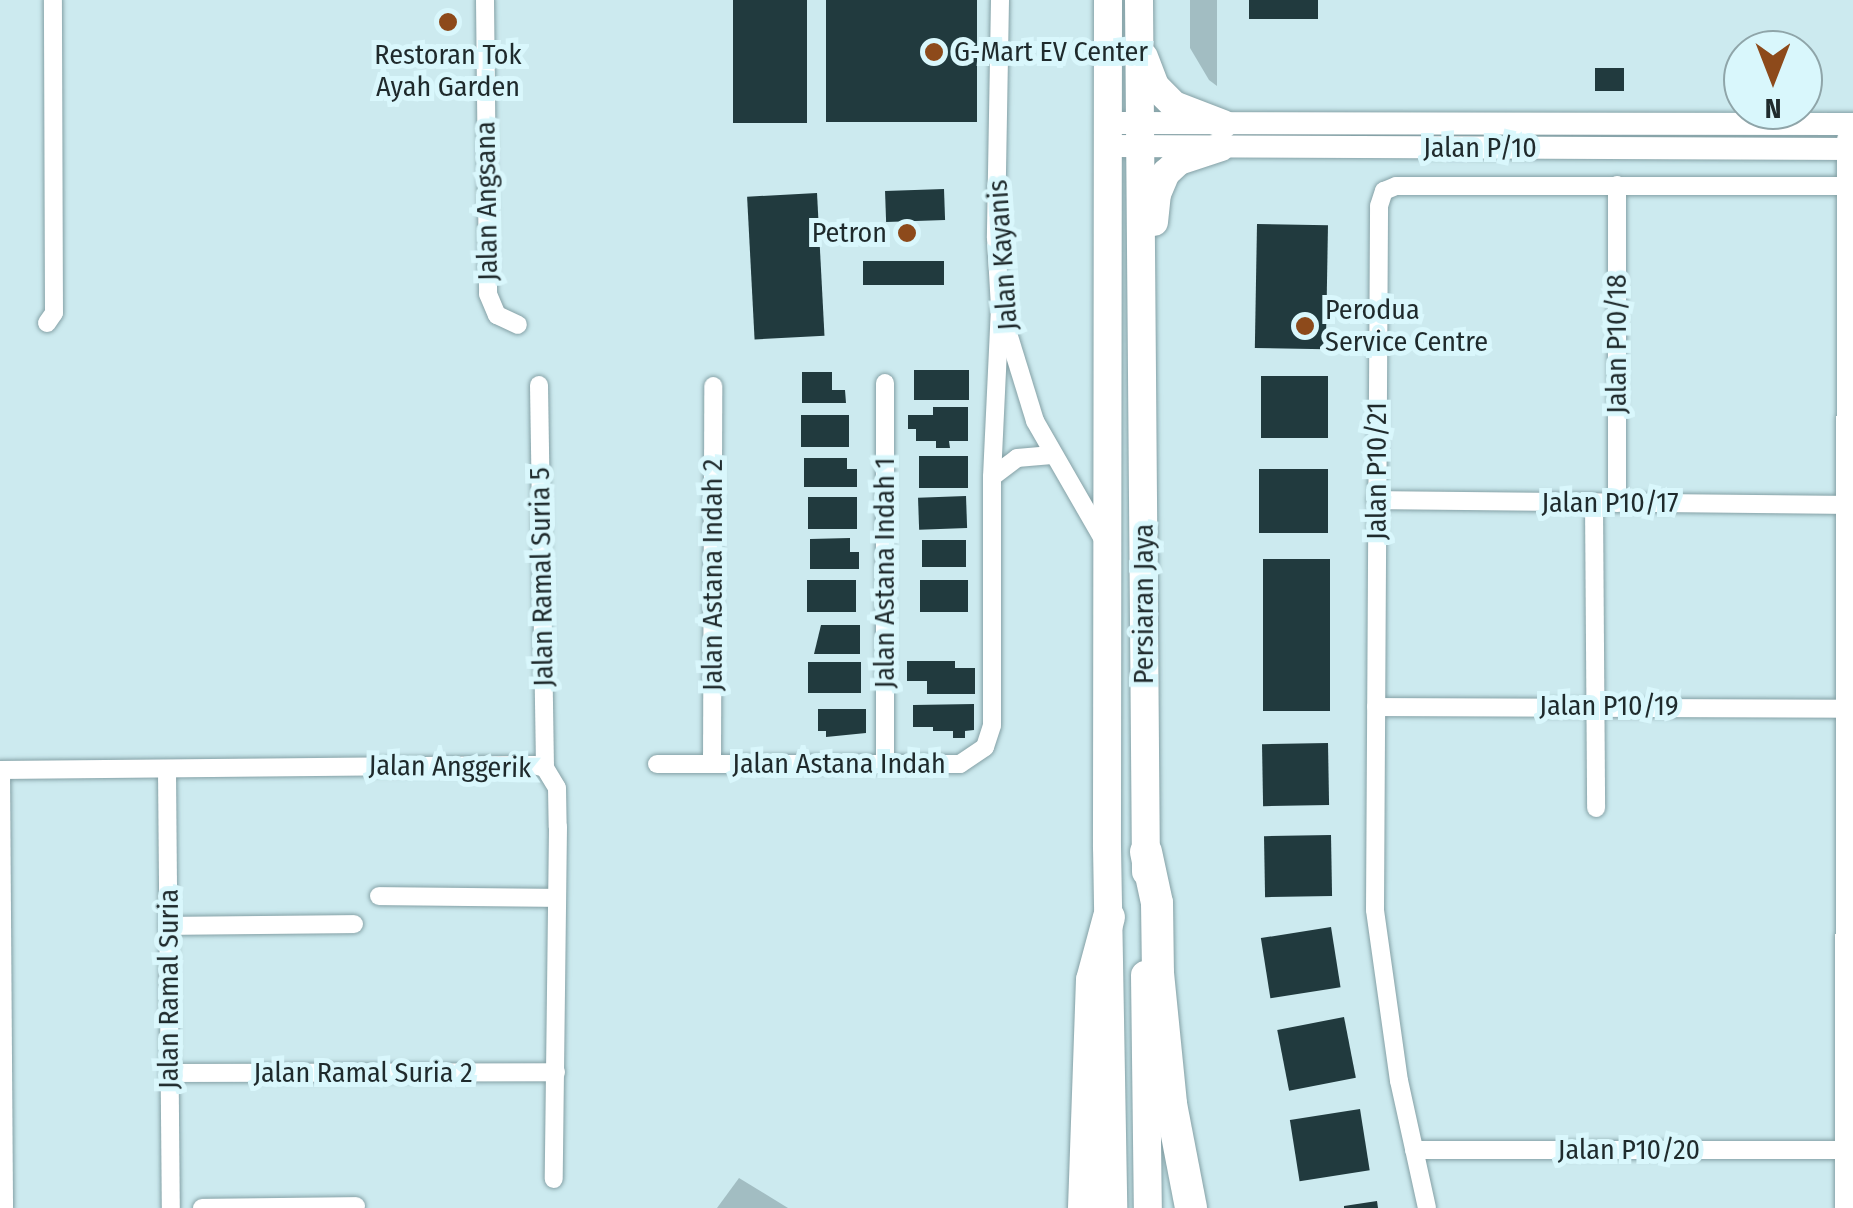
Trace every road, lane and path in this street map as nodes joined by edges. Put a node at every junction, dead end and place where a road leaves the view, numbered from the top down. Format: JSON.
{"nodes":[{"id":1,"x":53,"y":0,"type":"edge"},
{"id":2,"x":485,"y":0,"type":"edge"},
{"id":3,"x":1000,"y":0,"type":"edge"},
{"id":4,"x":1108,"y":0,"type":"edge"},
{"id":5,"x":1139,"y":0,"type":"edge"},
{"id":6,"x":1139,"y":36,"type":"junction"},
{"id":7,"x":1849,"y":124,"type":"edge"},
{"id":8,"x":1108,"y":135,"type":"junction"},
{"id":9,"x":1140,"y":135,"type":"junction"},
{"id":10,"x":1222,"y":136,"type":"junction"},
{"id":11,"x":1849,"y":149,"type":"edge"},
{"id":12,"x":1617,"y":185,"type":"junction"},
{"id":13,"x":1846,"y":186,"type":"junction"},
{"id":14,"x":1000,"y":308,"type":"junction"},
{"id":15,"x":47,"y":324,"type":"dead end"},
{"id":16,"x":518,"y":325,"type":"dead end"},
{"id":17,"x":1144,"y":370,"type":"junction"},
{"id":18,"x":886,"y":383,"type":"dead end"},
{"id":19,"x":539,"y":385,"type":"dead end"},
{"id":20,"x":714,"y":386,"type":"dead end"},
{"id":21,"x":1052,"y":455,"type":"junction"},
{"id":22,"x":992,"y":477,"type":"junction"},
{"id":23,"x":1376,"y":500,"type":"junction"},
{"id":24,"x":1617,"y":503,"type":"junction"},
{"id":25,"x":1594,"y":504,"type":"junction"},
{"id":26,"x":1844,"y":505,"type":"junction"},
{"id":27,"x":1107,"y":546,"type":"junction"},
{"id":28,"x":1596,"y":705,"type":"junction"},
{"id":29,"x":1376,"y":707,"type":"junction"},
{"id":30,"x":1843,"y":709,"type":"junction"},
{"id":31,"x":657,"y":764,"type":"dead end"},
{"id":32,"x":712,"y":764,"type":"junction"},
{"id":33,"x":884,"y":764,"type":"junction"},
{"id":34,"x":545,"y":768,"type":"junction"},
{"id":35,"x":1,"y":770,"type":"edge"},
{"id":36,"x":167,"y":771,"type":"junction"},
{"id":37,"x":1596,"y":808,"type":"dead end"},
{"id":38,"x":1146,"y":852,"type":"junction"},
{"id":39,"x":379,"y":896,"type":"dead end"},
{"id":40,"x":556,"y":898,"type":"junction"},
{"id":41,"x":1109,"y":917,"type":"junction"},
{"id":42,"x":1848,"y":922,"type":"edge"},
{"id":43,"x":354,"y":924,"type":"dead end"},
{"id":44,"x":168,"y":926,"type":"junction"},
{"id":45,"x":556,"y":1072,"type":"junction"},
{"id":46,"x":170,"y":1074,"type":"junction"},
{"id":47,"x":1414,"y":1150,"type":"junction"},
{"id":48,"x":1844,"y":1150,"type":"junction"},
{"id":49,"x":554,"y":1179,"type":"dead end"},
{"id":50,"x":356,"y":1206,"type":"edge"},
{"id":51,"x":4,"y":1208,"type":"edge"},
{"id":52,"x":171,"y":1208,"type":"edge"},
{"id":53,"x":202,"y":1208,"type":"edge"},
{"id":54,"x":1084,"y":1208,"type":"edge"},
{"id":55,"x":1112,"y":1208,"type":"edge"},
{"id":56,"x":1148,"y":1208,"type":"edge"},
{"id":57,"x":1191,"y":1208,"type":"edge"},
{"id":58,"x":1427,"y":1208,"type":"edge"},
{"id":59,"x":1844,"y":1208,"type":"edge"}],
"edges":[{"from":1,"to":15,"type":"street"},
{"from":2,"to":16,"type":"street","name":"Jalan Angsana"},
{"from":3,"to":14,"type":"street","name":"Jalan Kayanis"},
{"from":4,"to":8,"type":"main road","name":"Persiaran Jaya"},
{"from":5,"to":6,"type":"main road","name":"Persiaran Jaya"},
{"from":6,"to":9,"type":"main road","name":"Persiaran Jaya"},
{"from":6,"to":10,"type":"main road"},
{"from":7,"to":10,"type":"street","name":"Jalan P/10"},
{"from":7,"to":11,"type":"street"},
{"from":8,"to":9,"type":"street","name":"Jalan P/10"},
{"from":8,"to":27,"type":"main road","name":"Persiaran Jaya"},
{"from":9,"to":10,"type":"street","name":"Jalan P/10"},
{"from":9,"to":17,"type":"main road","name":"Persiaran Jaya"},
{"from":10,"to":11,"type":"street","name":"Jalan P/10"},
{"from":10,"to":17,"type":"main road"},
{"from":11,"to":13,"type":"street"},
{"from":12,"to":13,"type":"street","name":"Jalan P10/21"},
{"from":12,"to":23,"type":"street","name":"Jalan P10/21"},
{"from":12,"to":24,"type":"street","name":"Jalan P10/18"},
{"from":13,"to":26,"type":"street"},
{"from":14,"to":21,"type":"street","name":"Jalan Kayanis"},
{"from":14,"to":22,"type":"street","name":"Jalan Astana Indah"},
{"from":17,"to":38,"type":"main road","name":"Persiaran Jaya"},
{"from":18,"to":33,"type":"street","name":"Jalan Astana Indah 1"},
{"from":19,"to":34,"type":"street","name":"Jalan Ramal Suria 5"},
{"from":20,"to":32,"type":"street","name":"Jalan Astana Indah 2"},
{"from":21,"to":22,"type":"street"},
{"from":21,"to":27,"type":"street","name":"Jalan Kayanis"},
{"from":22,"to":33,"type":"street","name":"Jalan Astana Indah"},
{"from":23,"to":25,"type":"street","name":"Jalan P10/17"},
{"from":23,"to":29,"type":"street","name":"Jalan P10/21"},
{"from":24,"to":25,"type":"street","name":"Jalan P10/17"},
{"from":24,"to":26,"type":"street","name":"Jalan P10/17"},
{"from":25,"to":28,"type":"street"},
{"from":26,"to":30,"type":"street"},
{"from":27,"to":41,"type":"main road","name":"Persiaran Jaya"},
{"from":28,"to":29,"type":"street","name":"Jalan P10/19"},
{"from":28,"to":30,"type":"street","name":"Jalan P10/19"},
{"from":28,"to":37,"type":"street"},
{"from":29,"to":47,"type":"street","name":"Jalan P10/21"},
{"from":30,"to":42,"type":"street"},
{"from":31,"to":32,"type":"street","name":"Jalan Astana Indah"},
{"from":32,"to":33,"type":"street","name":"Jalan Astana Indah"},
{"from":34,"to":36,"type":"street","name":"Jalan Anggerik"},
{"from":34,"to":40,"type":"street","name":"Jalan Anggerik"},
{"from":35,"to":36,"type":"street","name":"Jalan Anggerik"},
{"from":35,"to":51,"type":"street"},
{"from":36,"to":44,"type":"street","name":"Jalan Ramal Suria"},
{"from":38,"to":56,"type":"main road","name":"Persiaran Jaya"},
{"from":38,"to":57,"type":"highway"},
{"from":39,"to":40,"type":"street"},
{"from":40,"to":45,"type":"street","name":"Jalan Anggerik"},
{"from":41,"to":54,"type":"highway"},
{"from":41,"to":55,"type":"main road","name":"Persiaran Jaya"},
{"from":42,"to":48,"type":"street"},
{"from":43,"to":44,"type":"street"},
{"from":44,"to":46,"type":"street","name":"Jalan Ramal Suria"},
{"from":45,"to":46,"type":"street","name":"Jalan Ramal Suria 2"},
{"from":45,"to":49,"type":"street","name":"Jalan Anggerik"},
{"from":46,"to":52,"type":"street","name":"Jalan Ramal Suria"},
{"from":47,"to":48,"type":"street","name":"Jalan P10/20"},
{"from":47,"to":58,"type":"street","name":"Jalan P10/21"},
{"from":48,"to":59,"type":"street"},
{"from":50,"to":53,"type":"street"}]}
